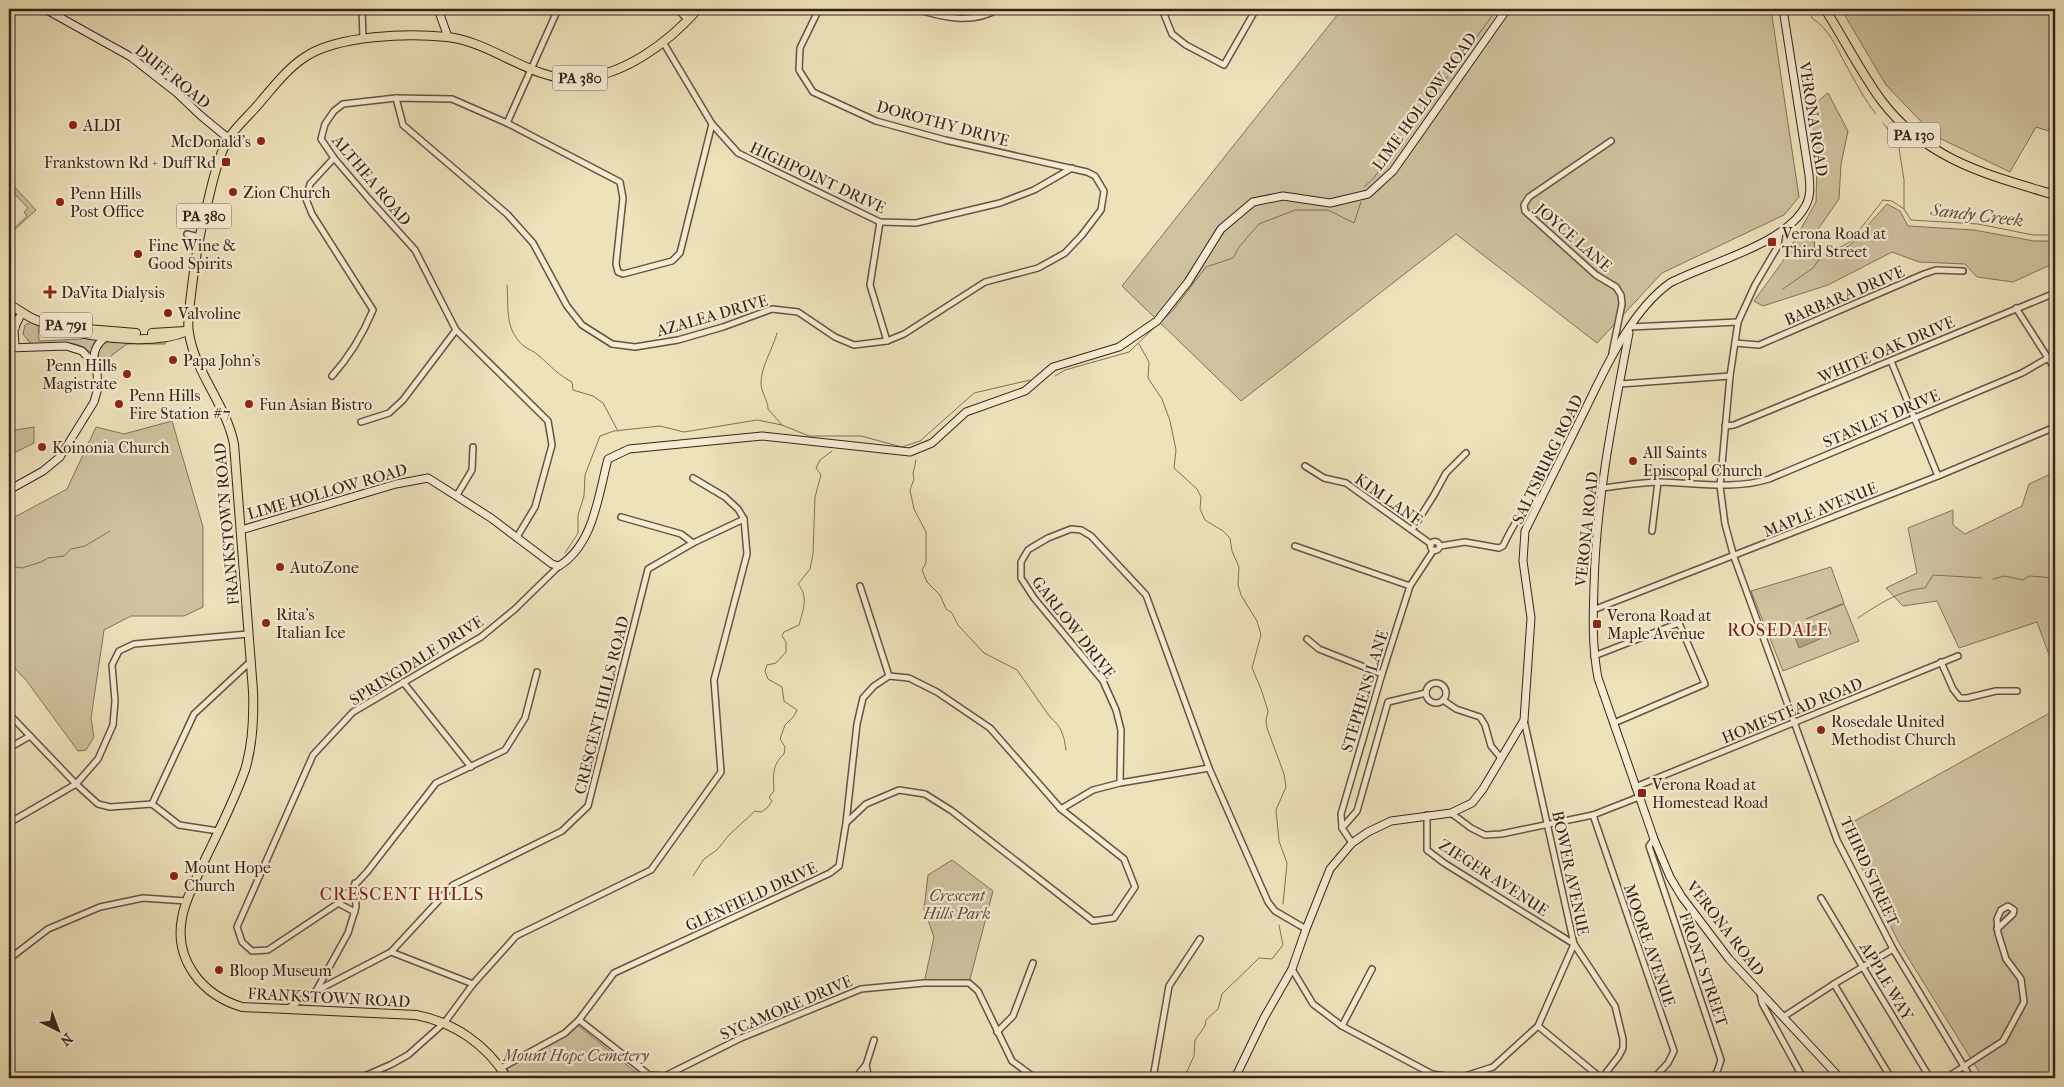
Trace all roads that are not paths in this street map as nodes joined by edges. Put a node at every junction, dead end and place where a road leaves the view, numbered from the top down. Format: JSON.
{"nodes":[{"id":1,"x":45,"y":9,"type":"edge"},
{"id":2,"x":362,"y":9,"type":"edge"},
{"id":3,"x":438,"y":9,"type":"edge"},
{"id":4,"x":558,"y":9,"type":"edge"},
{"id":5,"x":677,"y":9,"type":"edge"},
{"id":6,"x":698,"y":9,"type":"edge"},
{"id":7,"x":819,"y":9,"type":"edge"},
{"id":8,"x":915,"y":9,"type":"edge"},
{"id":9,"x":998,"y":9,"type":"edge"},
{"id":10,"x":1162,"y":9,"type":"edge"},
{"id":11,"x":1256,"y":9,"type":"edge"},
{"id":12,"x":1507,"y":9,"type":"edge"},
{"id":13,"x":1783,"y":9,"type":"edge"},
{"id":14,"x":1825,"y":9,"type":"edge"},
{"id":15,"x":688,"y":20,"type":"junction"},
{"id":16,"x":448,"y":37,"type":"junction"},
{"id":17,"x":363,"y":38,"type":"junction"},
{"id":18,"x":663,"y":42,"type":"junction"},
{"id":19,"x":532,"y":69,"type":"junction"},
{"id":20,"x":396,"y":98,"type":"junction"},
{"id":21,"x":507,"y":123,"type":"junction"},
{"id":22,"x":712,"y":124,"type":"junction"},
{"id":23,"x":229,"y":139,"type":"junction"},
{"id":24,"x":1611,"y":141,"type":"dead end"},
{"id":25,"x":334,"y":158,"type":"junction"},
{"id":26,"x":1072,"y":168,"type":"junction"},
{"id":27,"x":2055,"y":195,"type":"edge"},
{"id":28,"x":880,"y":222,"type":"junction"},
{"id":29,"x":1780,"y":232,"type":"junction"},
{"id":30,"x":187,"y":234,"type":"dead end"},
{"id":31,"x":199,"y":237,"type":"junction"},
{"id":32,"x":1963,"y":271,"type":"dead end"},
{"id":33,"x":2055,"y":293,"type":"edge"},
{"id":34,"x":9,"y":304,"type":"edge"},
{"id":35,"x":2016,"y":308,"type":"junction"},
{"id":36,"x":9,"y":310,"type":"edge"},
{"id":37,"x":23,"y":312,"type":"junction"},
{"id":38,"x":1738,"y":322,"type":"junction"},
{"id":39,"x":15,"y":327,"type":"junction"},
{"id":40,"x":1630,"y":327,"type":"junction"},
{"id":41,"x":456,"y":330,"type":"junction"},
{"id":42,"x":188,"y":331,"type":"junction"},
{"id":43,"x":106,"y":338,"type":"junction"},
{"id":44,"x":887,"y":341,"type":"junction"},
{"id":45,"x":1735,"y":344,"type":"junction"},
{"id":46,"x":14,"y":348,"type":"edge"},
{"id":47,"x":2048,"y":358,"type":"junction"},
{"id":48,"x":1610,"y":359,"type":"junction"},
{"id":49,"x":1891,"y":361,"type":"junction"},
{"id":50,"x":93,"y":363,"type":"junction"},
{"id":51,"x":2055,"y":369,"type":"edge"},
{"id":52,"x":332,"y":376,"type":"dead end"},
{"id":53,"x":1730,"y":376,"type":"junction"},
{"id":54,"x":1620,"y":384,"type":"junction"},
{"id":55,"x":1914,"y":418,"type":"junction"},
{"id":56,"x":361,"y":422,"type":"dead end"},
{"id":57,"x":1725,"y":426,"type":"junction"},
{"id":58,"x":2055,"y":427,"type":"edge"},
{"id":59,"x":473,"y":447,"type":"dead end"},
{"id":60,"x":1466,"y":453,"type":"dead end"},
{"id":61,"x":1305,"y":466,"type":"dead end"},
{"id":62,"x":1938,"y":476,"type":"junction"},
{"id":63,"x":693,"y":478,"type":"dead end"},
{"id":64,"x":1658,"y":482,"type":"junction"},
{"id":65,"x":1720,"y":486,"type":"junction"},
{"id":66,"x":1602,"y":488,"type":"junction"},
{"id":67,"x":9,"y":490,"type":"edge"},
{"id":68,"x":457,"y":495,"type":"junction"},
{"id":69,"x":1542,"y":497,"type":"junction"},
{"id":70,"x":621,"y":517,"type":"dead end"},
{"id":71,"x":744,"y":519,"type":"junction"},
{"id":72,"x":240,"y":530,"type":"junction"},
{"id":73,"x":1412,"y":530,"type":"junction"},
{"id":74,"x":1652,"y":532,"type":"dead end"},
{"id":75,"x":517,"y":537,"type":"junction"},
{"id":76,"x":692,"y":542,"type":"junction"},
{"id":77,"x":1431,"y":544,"type":"junction"},
{"id":78,"x":1295,"y":546,"type":"dead end"},
{"id":79,"x":1440,"y":546,"type":"junction"},
{"id":80,"x":1433,"y":550,"type":"junction"},
{"id":81,"x":1734,"y":557,"type":"junction"},
{"id":82,"x":559,"y":566,"type":"junction"},
{"id":83,"x":860,"y":586,"type":"dead end"},
{"id":84,"x":1410,"y":586,"type":"junction"},
{"id":85,"x":1593,"y":610,"type":"junction"},
{"id":86,"x":248,"y":634,"type":"junction"},
{"id":87,"x":1307,"y":639,"type":"dead end"},
{"id":88,"x":1594,"y":656,"type":"junction"},
{"id":89,"x":1958,"y":656,"type":"dead end"},
{"id":90,"x":250,"y":661,"type":"junction"},
{"id":91,"x":1941,"y":662,"type":"junction"},
{"id":92,"x":537,"y":672,"type":"dead end"},
{"id":93,"x":1382,"y":674,"type":"junction"},
{"id":94,"x":889,"y":676,"type":"junction"},
{"id":95,"x":403,"y":682,"type":"junction"},
{"id":96,"x":2017,"y":692,"type":"dead end"},
{"id":97,"x":1426,"y":693,"type":"junction"},
{"id":98,"x":1442,"y":700,"type":"junction"},
{"id":99,"x":9,"y":714,"type":"edge"},
{"id":100,"x":1524,"y":720,"type":"junction"},
{"id":101,"x":1795,"y":722,"type":"junction"},
{"id":102,"x":1614,"y":723,"type":"junction"},
{"id":103,"x":30,"y":736,"type":"junction"},
{"id":104,"x":9,"y":748,"type":"edge"},
{"id":105,"x":1501,"y":758,"type":"junction"},
{"id":106,"x":471,"y":767,"type":"junction"},
{"id":107,"x":1209,"y":768,"type":"junction"},
{"id":108,"x":1120,"y":783,"type":"junction"},
{"id":109,"x":76,"y":784,"type":"junction"},
{"id":110,"x":1635,"y":787,"type":"junction"},
{"id":111,"x":1639,"y":797,"type":"junction"},
{"id":112,"x":152,"y":804,"type":"junction"},
{"id":113,"x":1061,"y":809,"type":"junction"},
{"id":114,"x":1451,"y":813,"type":"junction"},
{"id":115,"x":1427,"y":815,"type":"junction"},
{"id":116,"x":1593,"y":815,"type":"junction"},
{"id":117,"x":9,"y":823,"type":"edge"},
{"id":118,"x":846,"y":823,"type":"junction"},
{"id":119,"x":1549,"y":825,"type":"junction"},
{"id":120,"x":1342,"y":828,"type":"junction"},
{"id":121,"x":218,"y":831,"type":"junction"},
{"id":122,"x":1654,"y":839,"type":"junction"},
{"id":123,"x":1352,"y":843,"type":"junction"},
{"id":124,"x":355,"y":883,"type":"junction"},
{"id":125,"x":1821,"y":898,"type":"dead end"},
{"id":126,"x":186,"y":900,"type":"junction"},
{"id":127,"x":338,"y":903,"type":"junction"},
{"id":128,"x":355,"y":912,"type":"junction"},
{"id":129,"x":1997,"y":928,"type":"dead end"},
{"id":130,"x":1306,"y":929,"type":"junction"},
{"id":131,"x":1200,"y":939,"type":"dead end"},
{"id":132,"x":1574,"y":944,"type":"junction"},
{"id":133,"x":1893,"y":949,"type":"junction"},
{"id":134,"x":391,"y":952,"type":"junction"},
{"id":135,"x":9,"y":960,"type":"edge"},
{"id":136,"x":1033,"y":964,"type":"dead end"},
{"id":137,"x":1863,"y":966,"type":"junction"},
{"id":138,"x":1292,"y":969,"type":"junction"},
{"id":139,"x":1372,"y":969,"type":"dead end"},
{"id":140,"x":473,"y":984,"type":"junction"},
{"id":141,"x":1834,"y":984,"type":"junction"},
{"id":142,"x":316,"y":991,"type":"junction"},
{"id":143,"x":1760,"y":993,"type":"junction"},
{"id":144,"x":285,"y":1010,"type":"junction"},
{"id":145,"x":1783,"y":1017,"type":"junction"},
{"id":146,"x":579,"y":1020,"type":"junction"},
{"id":147,"x":444,"y":1022,"type":"junction"},
{"id":148,"x":1342,"y":1026,"type":"junction"},
{"id":149,"x":1538,"y":1026,"type":"junction"},
{"id":150,"x":997,"y":1032,"type":"junction"},
{"id":151,"x":874,"y":1040,"type":"dead end"},
{"id":152,"x":866,"y":1065,"type":"junction"},
{"id":153,"x":1964,"y":1067,"type":"junction"},
{"id":154,"x":504,"y":1075,"type":"edge"},
{"id":155,"x":657,"y":1077,"type":"edge"},
{"id":156,"x":360,"y":1078,"type":"edge"},
{"id":157,"x":858,"y":1078,"type":"edge"},
{"id":158,"x":866,"y":1078,"type":"edge"},
{"id":159,"x":1035,"y":1078,"type":"edge"},
{"id":160,"x":1153,"y":1078,"type":"edge"},
{"id":161,"x":1235,"y":1078,"type":"edge"},
{"id":162,"x":1601,"y":1078,"type":"edge"},
{"id":163,"x":1654,"y":1078,"type":"edge"},
{"id":164,"x":1711,"y":1078,"type":"edge"},
{"id":165,"x":1803,"y":1078,"type":"edge"},
{"id":166,"x":1840,"y":1078,"type":"edge"},
{"id":167,"x":1890,"y":1078,"type":"edge"},
{"id":168,"x":1930,"y":1078,"type":"edge"},
{"id":169,"x":1946,"y":1078,"type":"edge"},
{"id":170,"x":1971,"y":1078,"type":"edge"}],
"edges":[{"from":1,"to":23,"type":"street","name":"DUFF ROAD"},
{"from":2,"to":17,"type":"street"},
{"from":3,"to":16,"type":"street"},
{"from":4,"to":19,"type":"street"},
{"from":5,"to":15,"type":"street"},
{"from":6,"to":15,"type":"main road","name":"FRANKSTOWN ROAD","number":"PA 380"},
{"from":7,"to":26,"type":"street","name":"DOROTHY DRIVE"},
{"from":8,"to":9,"type":"street"},
{"from":10,"to":11,"type":"street"},
{"from":12,"to":82,"type":"street","name":"LIME HOLLOW ROAD"},
{"from":13,"to":29,"type":"street","name":"VERONA ROAD"},
{"from":14,"to":27,"type":"main road","number":"PA 130"},
{"from":15,"to":18,"type":"main road","name":"FRANKSTOWN ROAD","number":"PA 380"},
{"from":16,"to":17,"type":"main road","name":"FRANKSTOWN ROAD","number":"PA 380"},
{"from":16,"to":19,"type":"main road","name":"FRANKSTOWN ROAD","number":"PA 380"},
{"from":17,"to":23,"type":"main road","name":"FRANKSTOWN ROAD","number":"PA 380"},
{"from":18,"to":19,"type":"main road","name":"FRANKSTOWN ROAD","number":"PA 380"},
{"from":18,"to":22,"type":"street","name":"HIGHPOINT DRIVE"},
{"from":19,"to":21,"type":"street"},
{"from":20,"to":21,"type":"street","name":"ALTHEA ROAD"},
{"from":20,"to":25,"type":"street","name":"ALTHEA ROAD"},
{"from":20,"to":44,"type":"street","name":"AZALEA DRIVE"},
{"from":21,"to":22,"type":"street","name":"ALTHEA ROAD"},
{"from":22,"to":28,"type":"street","name":"HIGHPOINT DRIVE"},
{"from":23,"to":31,"type":"main road","name":"FRANKSTOWN ROAD","number":"PA 380"},
{"from":24,"to":48,"type":"street","name":"JOYCE LANE"},
{"from":25,"to":41,"type":"street","name":"ALTHEA ROAD"},
{"from":25,"to":52,"type":"street"},
{"from":26,"to":28,"type":"street","name":"HIGHPOINT DRIVE"},
{"from":26,"to":44,"type":"street","name":"AZALEA DRIVE"},
{"from":28,"to":44,"type":"street"},
{"from":29,"to":38,"type":"street","name":"THIRD STREET"},
{"from":29,"to":40,"type":"street","name":"VERONA ROAD"},
{"from":30,"to":31,"type":"street"},
{"from":31,"to":42,"type":"main road","name":"FRANKSTOWN ROAD","number":"PA 380"},
{"from":32,"to":45,"type":"street","name":"BARBARA DRIVE"},
{"from":33,"to":35,"type":"street","name":"WHITE OAK DRIVE"},
{"from":34,"to":37,"type":"main road","number":"PA 791"},
{"from":35,"to":47,"type":"street"},
{"from":35,"to":49,"type":"street","name":"WHITE OAK DRIVE"},
{"from":36,"to":39,"type":"main road"},
{"from":37,"to":39,"type":"street"},
{"from":37,"to":42,"type":"main road","number":"PA 791"},
{"from":37,"to":43,"type":"main road","number":"PA 791"},
{"from":37,"to":46,"type":"street"},
{"from":38,"to":40,"type":"street"},
{"from":38,"to":45,"type":"street","name":"THIRD STREET"},
{"from":39,"to":46,"type":"street"},
{"from":40,"to":48,"type":"street","name":"SALTSBURG ROAD"},
{"from":40,"to":54,"type":"street","name":"VERONA ROAD"},
{"from":41,"to":56,"type":"street"},
{"from":41,"to":75,"type":"street","name":"ALTHEA ROAD"},
{"from":42,"to":43,"type":"main road","number":"PA 791"},
{"from":42,"to":72,"type":"main road","name":"FRANKSTOWN ROAD","number":"PA 380"},
{"from":43,"to":50,"type":"street"},
{"from":45,"to":53,"type":"street","name":"THIRD STREET"},
{"from":46,"to":50,"type":"street"},
{"from":47,"to":51,"type":"street"},
{"from":47,"to":55,"type":"street","name":"STANLEY DRIVE"},
{"from":48,"to":69,"type":"street","name":"SALTSBURG ROAD"},
{"from":49,"to":55,"type":"street"},
{"from":49,"to":57,"type":"street","name":"WHITE OAK DRIVE"},
{"from":50,"to":67,"type":"street"},
{"from":53,"to":54,"type":"street"},
{"from":53,"to":57,"type":"street","name":"THIRD STREET"},
{"from":54,"to":66,"type":"street","name":"VERONA ROAD"},
{"from":55,"to":62,"type":"street"},
{"from":55,"to":65,"type":"street","name":"STANLEY DRIVE"},
{"from":57,"to":65,"type":"street","name":"THIRD STREET"},
{"from":58,"to":62,"type":"street","name":"MAPLE AVENUE"},
{"from":59,"to":68,"type":"street"},
{"from":60,"to":73,"type":"street"},
{"from":61,"to":73,"type":"street","name":"KIM LANE"},
{"from":62,"to":81,"type":"street","name":"MAPLE AVENUE"},
{"from":63,"to":71,"type":"street"},
{"from":64,"to":65,"type":"street","name":"STANLEY DRIVE"},
{"from":64,"to":66,"type":"street","name":"STANLEY DRIVE"},
{"from":64,"to":74,"type":"street"},
{"from":65,"to":81,"type":"street","name":"THIRD STREET"},
{"from":66,"to":85,"type":"street","name":"VERONA ROAD"},
{"from":68,"to":72,"type":"street","name":"LIME HOLLOW ROAD"},
{"from":68,"to":75,"type":"street","name":"LIME HOLLOW ROAD"},
{"from":69,"to":79,"type":"street"},
{"from":69,"to":100,"type":"street","name":"SALTSBURG ROAD"},
{"from":70,"to":76,"type":"street"},
{"from":71,"to":76,"type":"street","name":"CRESCENT HILLS ROAD"},
{"from":71,"to":140,"type":"street"},
{"from":72,"to":86,"type":"main road","name":"FRANKSTOWN ROAD","number":"PA 380"},
{"from":73,"to":77,"type":"street","name":"KIM LANE"},
{"from":75,"to":82,"type":"street","name":"LIME HOLLOW ROAD"},
{"from":76,"to":134,"type":"street","name":"CRESCENT HILLS ROAD"},
{"from":77,"to":79,"type":"street"},
{"from":77,"to":80,"type":"street"},
{"from":78,"to":84,"type":"street"},
{"from":79,"to":80,"type":"street"},
{"from":80,"to":84,"type":"street","name":"STEPHENS LANE"},
{"from":81,"to":85,"type":"street","name":"MAPLE AVENUE"},
{"from":81,"to":101,"type":"street","name":"THIRD STREET"},
{"from":82,"to":95,"type":"street","name":"SPRINGDALE DRIVE"},
{"from":83,"to":94,"type":"street"},
{"from":84,"to":93,"type":"street","name":"STEPHENS LANE"},
{"from":85,"to":88,"type":"street","name":"VERONA ROAD"},
{"from":86,"to":90,"type":"main road","name":"FRANKSTOWN ROAD","number":"PA 380"},
{"from":86,"to":109,"type":"street"},
{"from":87,"to":93,"type":"street"},
{"from":88,"to":102,"type":"street","name":"VERONA ROAD"},
{"from":88,"to":102,"type":"street"},
{"from":89,"to":91,"type":"street","name":"HOMESTEAD ROAD"},
{"from":90,"to":112,"type":"street"},
{"from":90,"to":121,"type":"main road","name":"FRANKSTOWN ROAD","number":"PA 380"},
{"from":91,"to":96,"type":"street"},
{"from":91,"to":101,"type":"street","name":"HOMESTEAD ROAD"},
{"from":92,"to":106,"type":"street","name":"SPRINGDALE DRIVE"},
{"from":93,"to":120,"type":"street","name":"STEPHENS LANE"},
{"from":94,"to":113,"type":"street"},
{"from":94,"to":118,"type":"street","name":"GLENFIELD DRIVE"},
{"from":95,"to":106,"type":"street"},
{"from":95,"to":127,"type":"street","name":"SPRINGDALE DRIVE"},
{"from":97,"to":98,"type":"street"},
{"from":97,"to":98,"type":"street"},
{"from":97,"to":120,"type":"street"},
{"from":98,"to":105,"type":"street"},
{"from":99,"to":103,"type":"street"},
{"from":100,"to":105,"type":"street","name":"SALTSBURG ROAD"},
{"from":100,"to":119,"type":"street","name":"BOWER AVENUE"},
{"from":101,"to":110,"type":"street","name":"HOMESTEAD ROAD"},
{"from":101,"to":133,"type":"street","name":"THIRD STREET"},
{"from":102,"to":110,"type":"street","name":"VERONA ROAD"},
{"from":103,"to":104,"type":"street"},
{"from":103,"to":109,"type":"street"},
{"from":105,"to":114,"type":"street","name":"SALTSBURG ROAD"},
{"from":106,"to":124,"type":"street","name":"SPRINGDALE DRIVE"},
{"from":107,"to":108,"type":"street"},
{"from":107,"to":108,"type":"street","name":"GARLOW DRIVE"},
{"from":107,"to":130,"type":"street","name":"GARLOW DRIVE"},
{"from":108,"to":113,"type":"street"},
{"from":109,"to":112,"type":"street"},
{"from":109,"to":117,"type":"street"},
{"from":110,"to":111,"type":"street","name":"VERONA ROAD"},
{"from":111,"to":116,"type":"street"},
{"from":111,"to":122,"type":"street","name":"VERONA ROAD"},
{"from":112,"to":121,"type":"street"},
{"from":113,"to":118,"type":"street"},
{"from":114,"to":115,"type":"street","name":"SALTSBURG ROAD"},
{"from":114,"to":119,"type":"street"},
{"from":115,"to":123,"type":"street","name":"SALTSBURG ROAD"},
{"from":115,"to":132,"type":"street","name":"ZIEGER AVENUE"},
{"from":116,"to":119,"type":"street"},
{"from":116,"to":163,"type":"street","name":"MOORE AVENUE"},
{"from":118,"to":146,"type":"street","name":"GLENFIELD DRIVE"},
{"from":119,"to":132,"type":"street","name":"BOWER AVENUE"},
{"from":120,"to":123,"type":"street"},
{"from":121,"to":126,"type":"main road","name":"FRANKSTOWN ROAD","number":"PA 380"},
{"from":122,"to":143,"type":"street","name":"VERONA ROAD"},
{"from":122,"to":164,"type":"street","name":"FRONT STREET"},
{"from":123,"to":130,"type":"street","name":"SALTSBURG ROAD"},
{"from":124,"to":127,"type":"street","name":"SPRINGDALE DRIVE"},
{"from":124,"to":128,"type":"street"},
{"from":125,"to":137,"type":"street","name":"APPLE WAY"},
{"from":126,"to":135,"type":"street"},
{"from":126,"to":144,"type":"main road","name":"FRANKSTOWN ROAD","number":"PA 380"},
{"from":127,"to":128,"type":"street"},
{"from":128,"to":142,"type":"street"},
{"from":129,"to":153,"type":"street"},
{"from":130,"to":138,"type":"street","name":"SALTSBURG ROAD"},
{"from":131,"to":160,"type":"street"},
{"from":132,"to":149,"type":"street","name":"BOWER AVENUE"},
{"from":132,"to":162,"type":"street"},
{"from":133,"to":137,"type":"street"},
{"from":133,"to":153,"type":"street","name":"THIRD STREET"},
{"from":134,"to":140,"type":"street"},
{"from":134,"to":142,"type":"street","name":"CRESCENT HILLS ROAD"},
{"from":136,"to":150,"type":"street"},
{"from":137,"to":141,"type":"street"},
{"from":137,"to":168,"type":"street","name":"APPLE WAY"},
{"from":138,"to":148,"type":"street"},
{"from":138,"to":161,"type":"street","name":"SALTSBURG ROAD"},
{"from":139,"to":148,"type":"street"},
{"from":140,"to":147,"type":"street"},
{"from":141,"to":145,"type":"street"},
{"from":141,"to":167,"type":"street"},
{"from":142,"to":144,"type":"street","name":"CRESCENT HILLS ROAD"},
{"from":143,"to":145,"type":"street","name":"VERONA ROAD"},
{"from":143,"to":165,"type":"street"},
{"from":144,"to":147,"type":"main road","name":"FRANKSTOWN ROAD","number":"PA 380"},
{"from":145,"to":166,"type":"street","name":"VERONA ROAD"},
{"from":146,"to":154,"type":"street","name":"GLENFIELD DRIVE"},
{"from":146,"to":155,"type":"street","name":"SYCAMORE DRIVE"},
{"from":147,"to":154,"type":"main road","name":"FRANKSTOWN ROAD","number":"PA 380"},
{"from":147,"to":156,"type":"street"},
{"from":148,"to":149,"type":"street"},
{"from":149,"to":162,"type":"street"},
{"from":150,"to":155,"type":"street","name":"SYCAMORE DRIVE"},
{"from":150,"to":159,"type":"street","name":"SYCAMORE DRIVE"},
{"from":151,"to":152,"type":"street"},
{"from":152,"to":157,"type":"street"},
{"from":152,"to":158,"type":"street"},
{"from":153,"to":169,"type":"street"},
{"from":153,"to":170,"type":"street","name":"THIRD STREET"}]}
